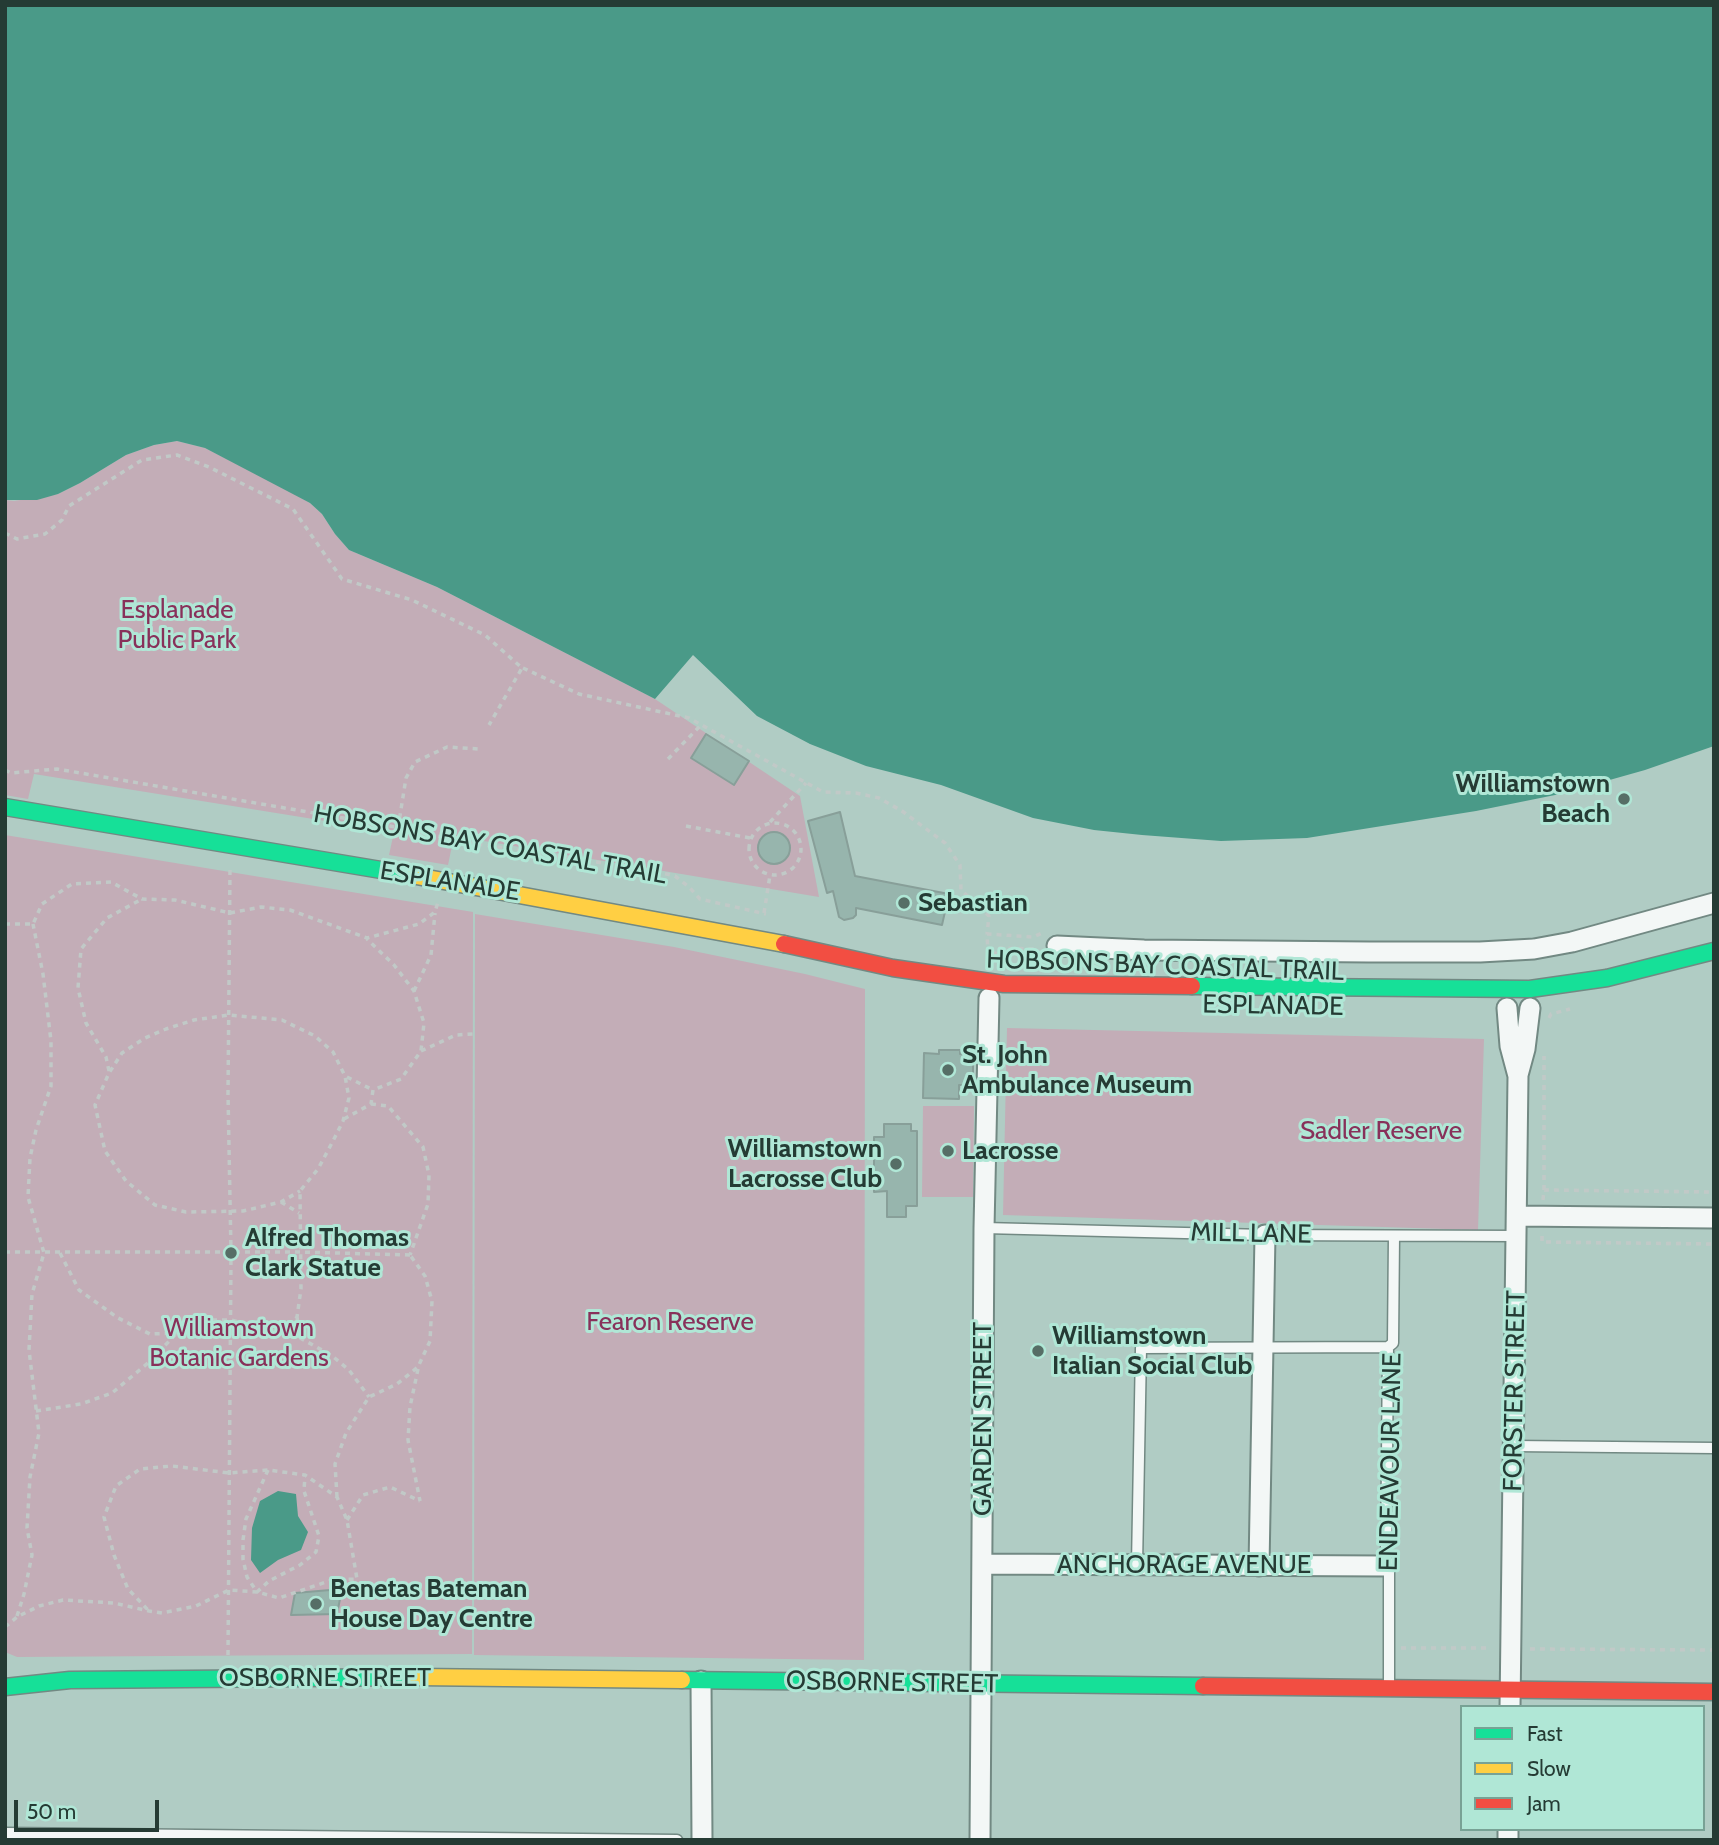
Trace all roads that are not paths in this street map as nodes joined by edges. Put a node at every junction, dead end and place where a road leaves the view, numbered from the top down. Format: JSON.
{"nodes":[{"id":1,"x":5,"y":807,"type":"edge"},
{"id":2,"x":1714,"y":902,"type":"edge"},
{"id":3,"x":1057,"y":946,"type":"road end"},
{"id":4,"x":1714,"y":951,"type":"edge"},
{"id":5,"x":1651,"y":968,"type":"junction"},
{"id":6,"x":994,"y":994,"type":"junction"},
{"id":7,"x":1572,"y":1004,"type":"road end"},
{"id":8,"x":1516,"y":1005,"type":"junction"},
{"id":9,"x":1714,"y":1218,"type":"edge"},
{"id":10,"x":1518,"y":1226,"type":"junction"},
{"id":11,"x":984,"y":1228,"type":"junction"},
{"id":12,"x":1265,"y":1235,"type":"junction"},
{"id":13,"x":1394,"y":1236,"type":"junction"},
{"id":14,"x":1262,"y":1346,"type":"junction"},
{"id":15,"x":1388,"y":1347,"type":"junction"},
{"id":16,"x":1514,"y":1446,"type":"junction"},
{"id":17,"x":1714,"y":1448,"type":"edge"},
{"id":18,"x":982,"y":1564,"type":"junction"},
{"id":19,"x":1137,"y":1565,"type":"junction"},
{"id":20,"x":1259,"y":1566,"type":"junction"},
{"id":21,"x":1386,"y":1566,"type":"junction"},
{"id":22,"x":5,"y":1669,"type":"edge"},
{"id":23,"x":70,"y":1680,"type":"junction"},
{"id":24,"x":701,"y":1681,"type":"junction"},
{"id":25,"x":980,"y":1685,"type":"junction"},
{"id":26,"x":5,"y":1687,"type":"edge"},
{"id":27,"x":1389,"y":1688,"type":"junction"},
{"id":28,"x":1714,"y":1692,"type":"edge"},
{"id":29,"x":1510,"y":1698,"type":"edge"},
{"id":30,"x":5,"y":1833,"type":"edge"},
{"id":31,"x":677,"y":1840,"type":"edge"},
{"id":32,"x":702,"y":1840,"type":"edge"},
{"id":33,"x":980,"y":1840,"type":"edge"}],
"edges":[{"from":1,"to":6,"type":"street","name":"ESPLANADE"},
{"from":2,"to":3,"type":"street","name":"HOBSONS BAY COASTAL TRAIL"},
{"from":4,"to":5,"type":"street","name":"ESPLANADE"},
{"from":5,"to":7,"type":"street","name":"ESPLANADE"},
{"from":5,"to":8,"type":"street","name":"ESPLANADE"},
{"from":6,"to":8,"type":"street","name":"ESPLANADE"},
{"from":6,"to":11,"type":"street","name":"GARDEN STREET"},
{"from":8,"to":10,"type":"street","name":"FORSTER STREET"},
{"from":9,"to":10,"type":"street"},
{"from":10,"to":13,"type":"lane","name":"MILL LANE"},
{"from":10,"to":16,"type":"street","name":"FORSTER STREET"},
{"from":11,"to":12,"type":"lane","name":"MILL LANE"},
{"from":11,"to":18,"type":"street","name":"GARDEN STREET"},
{"from":12,"to":13,"type":"lane","name":"MILL LANE"},
{"from":12,"to":14,"type":"street"},
{"from":13,"to":15,"type":"lane","name":"ENDEAVOUR LANE"},
{"from":14,"to":15,"type":"lane"},
{"from":14,"to":19,"type":"lane"},
{"from":14,"to":20,"type":"street"},
{"from":15,"to":21,"type":"lane","name":"ENDEAVOUR LANE"},
{"from":16,"to":17,"type":"lane"},
{"from":16,"to":29,"type":"street","name":"FORSTER STREET"},
{"from":18,"to":19,"type":"street","name":"ANCHORAGE AVENUE"},
{"from":18,"to":25,"type":"street","name":"GARDEN STREET"},
{"from":19,"to":20,"type":"street","name":"ANCHORAGE AVENUE"},
{"from":20,"to":21,"type":"street","name":"ANCHORAGE AVENUE"},
{"from":21,"to":27,"type":"lane","name":"ENDEAVOUR LANE"},
{"from":22,"to":23,"type":"street","name":"OSBORNE STREET"},
{"from":23,"to":24,"type":"street","name":"OSBORNE STREET"},
{"from":23,"to":26,"type":"street","name":"OSBORNE STREET"},
{"from":24,"to":25,"type":"street","name":"OSBORNE STREET"},
{"from":24,"to":32,"type":"street"},
{"from":25,"to":27,"type":"street","name":"OSBORNE STREET"},
{"from":25,"to":33,"type":"street","name":"GARDEN STREET"},
{"from":27,"to":29,"type":"street","name":"OSBORNE STREET"},
{"from":28,"to":29,"type":"street","name":"OSBORNE STREET"},
{"from":30,"to":31,"type":"lane"}]}
